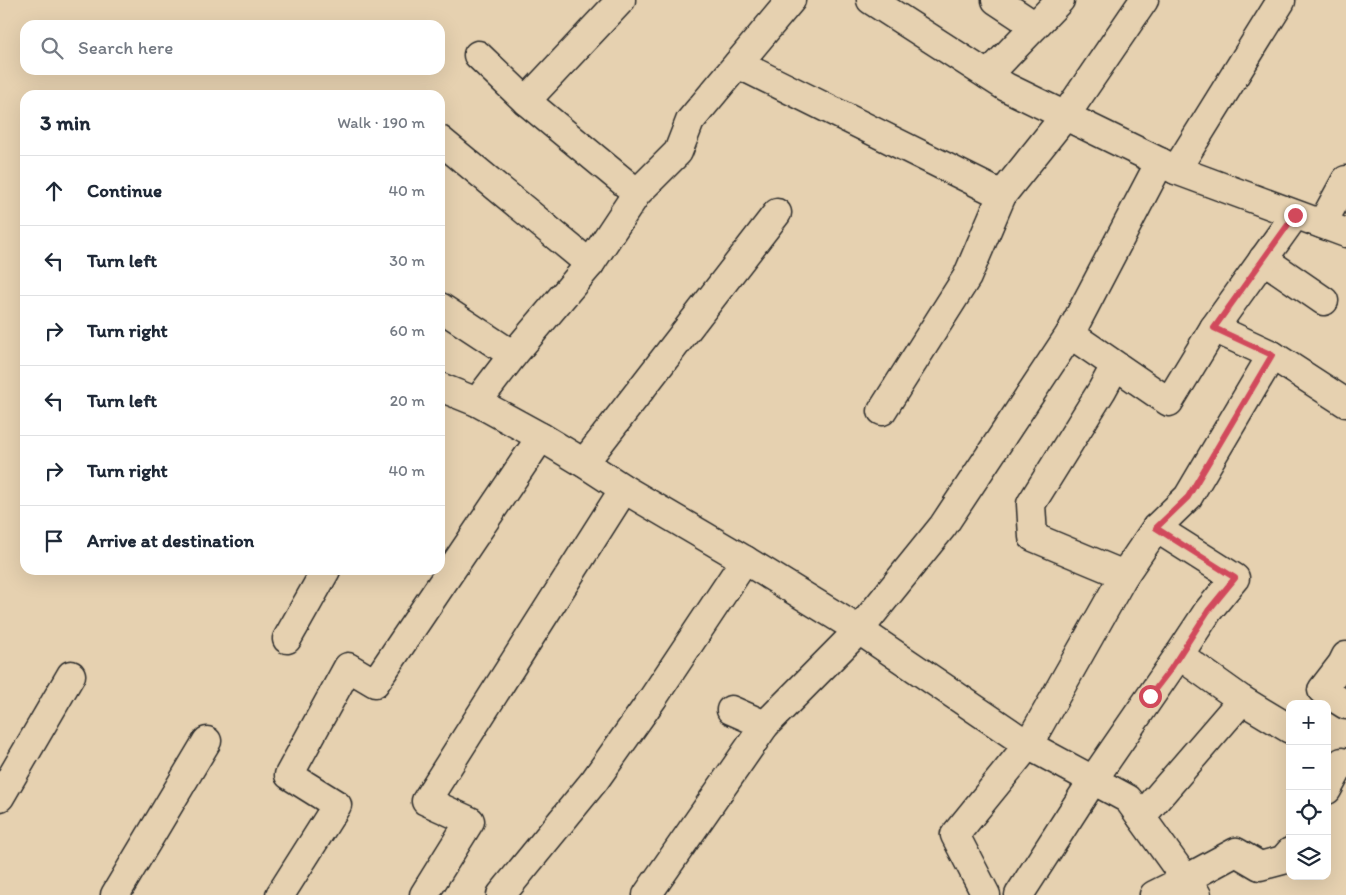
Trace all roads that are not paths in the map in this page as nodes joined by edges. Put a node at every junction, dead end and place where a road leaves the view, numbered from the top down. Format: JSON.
{"nodes":[{"id":1,"x":621,"y":0,"type":"edge"},
{"id":2,"x":791,"y":0,"type":"edge"},
{"id":3,"x":871,"y":0,"type":"edge"},
{"id":4,"x":996,"y":0,"type":"edge"},
{"id":5,"x":1060,"y":0,"type":"edge"},
{"id":6,"x":1144,"y":0,"type":"edge"},
{"id":7,"x":1281,"y":1,"type":"edge"},
{"id":8,"x":1036,"y":26,"type":"junction"},
{"id":9,"x":478,"y":55,"type":"dead end"},
{"id":10,"x":738,"y":64,"type":"junction"},
{"id":11,"x":988,"y":75,"type":"junction"},
{"id":12,"x":526,"y":100,"type":"junction"},
{"id":13,"x":1065,"y":116,"type":"junction"},
{"id":14,"x":445,"y":144,"type":"edge"},
{"id":15,"x":1168,"y":166,"type":"junction"},
{"id":16,"x":1346,"y":180,"type":"edge"},
{"id":17,"x":637,"y":193,"type":"junction"},
{"id":18,"x":1002,"y":195,"type":"junction"},
{"id":19,"x":777,"y":213,"type":"dead end"},
{"id":20,"x":1295,"y":215,"type":"junction"},
{"id":21,"x":1334,"y":228,"type":"edge"},
{"id":22,"x":1263,"y":259,"type":"junction"},
{"id":23,"x":590,"y":264,"type":"junction"},
{"id":24,"x":1324,"y":301,"type":"dead end"},
{"id":25,"x":445,"y":310,"type":"edge"},
{"id":26,"x":1214,"y":328,"type":"junction"},
{"id":27,"x":1070,"y":334,"type":"junction"},
{"id":28,"x":513,"y":355,"type":"junction"},
{"id":29,"x":1272,"y":355,"type":"junction"},
{"id":30,"x":1115,"y":366,"type":"junction"},
{"id":31,"x":445,"y":389,"type":"edge"},
{"id":32,"x":477,"y":402,"type":"junction"},
{"id":33,"x":1346,"y":403,"type":"edge"},
{"id":34,"x":882,"y":411,"type":"dead end"},
{"id":35,"x":541,"y":437,"type":"junction"},
{"id":36,"x":584,"y":463,"type":"junction"},
{"id":37,"x":624,"y":490,"type":"junction"},
{"id":38,"x":1156,"y":528,"type":"junction"},
{"id":39,"x":744,"y":560,"type":"junction"},
{"id":40,"x":323,"y":575,"type":"edge"},
{"id":41,"x":1124,"y":575,"type":"junction"},
{"id":42,"x":859,"y":630,"type":"junction"},
{"id":43,"x":287,"y":639,"type":"dead end"},
{"id":44,"x":1179,"y":655,"type":"junction"},
{"id":45,"x":1346,"y":656,"type":"edge"},
{"id":46,"x":71,"y":675,"type":"dead end"},
{"id":47,"x":1242,"y":700,"type":"junction"},
{"id":48,"x":1346,"y":705,"type":"edge"},
{"id":49,"x":731,"y":710,"type":"dead end"},
{"id":50,"x":765,"y":725,"type":"junction"},
{"id":51,"x":1286,"y":727,"type":"edge"},
{"id":52,"x":207,"y":741,"type":"dead end"},
{"id":53,"x":1028,"y":745,"type":"junction"},
{"id":54,"x":1338,"y":759,"type":"edge"},
{"id":55,"x":1331,"y":779,"type":"edge"},
{"id":56,"x":1093,"y":780,"type":"junction"},
{"id":57,"x":0,"y":797,"type":"edge"},
{"id":58,"x":1141,"y":817,"type":"junction"},
{"id":59,"x":1286,"y":857,"type":"edge"},
{"id":60,"x":1191,"y":887,"type":"edge"},
{"id":61,"x":115,"y":895,"type":"edge"},
{"id":62,"x":280,"y":895,"type":"edge"},
{"id":63,"x":424,"y":895,"type":"edge"},
{"id":64,"x":501,"y":895,"type":"edge"},
{"id":65,"x":647,"y":895,"type":"edge"},
{"id":66,"x":986,"y":895,"type":"edge"},
{"id":67,"x":1019,"y":895,"type":"edge"},
{"id":68,"x":1154,"y":895,"type":"edge"}],
"edges":[{"from":1,"to":12,"type":"street"},
{"from":2,"to":10,"type":"street"},
{"from":3,"to":11,"type":"street"},
{"from":4,"to":8,"type":"street"},
{"from":5,"to":8,"type":"street"},
{"from":6,"to":13,"type":"street"},
{"from":7,"to":15,"type":"street"},
{"from":8,"to":11,"type":"street"},
{"from":9,"to":12,"type":"street"},
{"from":10,"to":17,"type":"street"},
{"from":10,"to":18,"type":"street"},
{"from":11,"to":13,"type":"street"},
{"from":12,"to":17,"type":"street"},
{"from":13,"to":15,"type":"street"},
{"from":13,"to":18,"type":"street"},
{"from":14,"to":23,"type":"street"},
{"from":15,"to":20,"type":"street"},
{"from":15,"to":27,"type":"street"},
{"from":16,"to":21,"type":"street"},
{"from":17,"to":23,"type":"street"},
{"from":18,"to":34,"type":"street"},
{"from":19,"to":36,"type":"street"},
{"from":20,"to":21,"type":"street"},
{"from":20,"to":22,"type":"street"},
{"from":22,"to":24,"type":"street"},
{"from":22,"to":26,"type":"street"},
{"from":23,"to":28,"type":"street"},
{"from":25,"to":28,"type":"street"},
{"from":26,"to":29,"type":"street"},
{"from":26,"to":30,"type":"street"},
{"from":27,"to":30,"type":"street"},
{"from":27,"to":42,"type":"street"},
{"from":28,"to":32,"type":"street"},
{"from":29,"to":33,"type":"street"},
{"from":29,"to":38,"type":"street"},
{"from":30,"to":41,"type":"street"},
{"from":31,"to":32,"type":"street"},
{"from":32,"to":35,"type":"street"},
{"from":35,"to":36,"type":"street"},
{"from":35,"to":62,"type":"street"},
{"from":36,"to":37,"type":"street"},
{"from":37,"to":39,"type":"street"},
{"from":37,"to":63,"type":"street"},
{"from":38,"to":41,"type":"street"},
{"from":38,"to":44,"type":"street"},
{"from":39,"to":42,"type":"street"},
{"from":39,"to":64,"type":"street"},
{"from":40,"to":43,"type":"street"},
{"from":41,"to":53,"type":"street"},
{"from":42,"to":50,"type":"street"},
{"from":42,"to":53,"type":"street"},
{"from":44,"to":47,"type":"street"},
{"from":44,"to":56,"type":"street"},
{"from":45,"to":48,"type":"street"},
{"from":46,"to":57,"type":"street"},
{"from":47,"to":51,"type":"street"},
{"from":47,"to":58,"type":"street"},
{"from":49,"to":50,"type":"street"},
{"from":50,"to":65,"type":"street"},
{"from":52,"to":61,"type":"street"},
{"from":53,"to":56,"type":"street"},
{"from":53,"to":66,"type":"street"},
{"from":54,"to":55,"type":"street"},
{"from":56,"to":58,"type":"street"},
{"from":56,"to":67,"type":"street"},
{"from":58,"to":60,"type":"street"},
{"from":59,"to":60,"type":"street"},
{"from":60,"to":68,"type":"street"}]}
